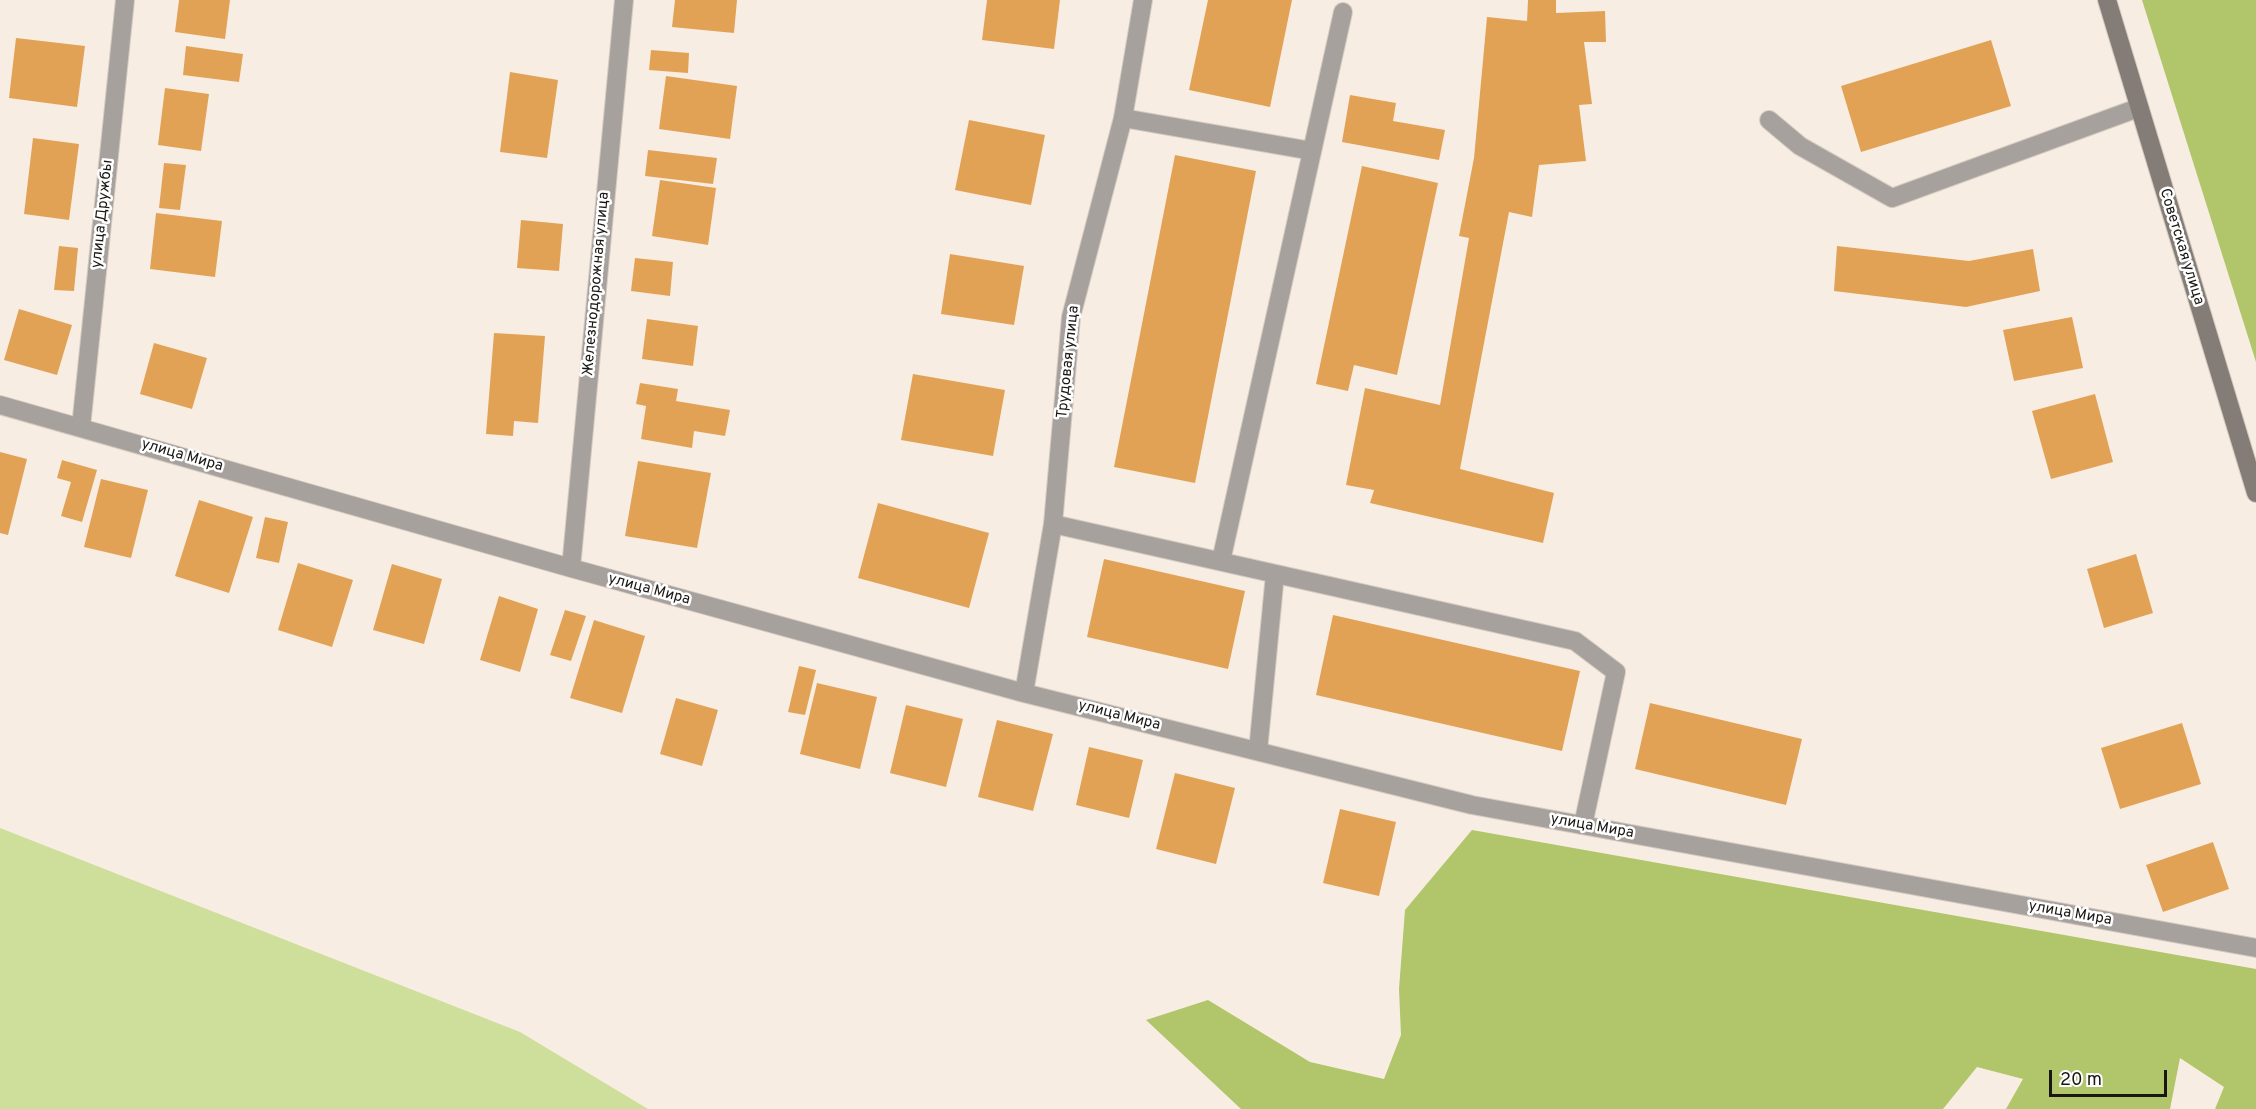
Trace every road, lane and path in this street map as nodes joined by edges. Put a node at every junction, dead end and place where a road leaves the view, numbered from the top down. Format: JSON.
{"nodes":[{"id":1,"x":125,"y":0,"type":"edge"},
{"id":2,"x":624,"y":0,"type":"edge"},
{"id":3,"x":1143,"y":0,"type":"edge"},
{"id":4,"x":2108,"y":0,"type":"edge"},
{"id":5,"x":1343,"y":12,"type":"dead end"},
{"id":6,"x":2138,"y":108,"type":"junction"},
{"id":7,"x":1123,"y":118,"type":"junction"},
{"id":8,"x":1769,"y":120,"type":"dead end"},
{"id":9,"x":1312,"y":151,"type":"junction"},
{"id":10,"x":0,"y":405,"type":"edge"},
{"id":11,"x":81,"y":427,"type":"junction"},
{"id":12,"x":2256,"y":493,"type":"edge"},
{"id":13,"x":1053,"y":524,"type":"junction"},
{"id":14,"x":1221,"y":561,"type":"junction"},
{"id":15,"x":571,"y":568,"type":"junction"},
{"id":16,"x":1275,"y":574,"type":"junction"},
{"id":17,"x":1024,"y":693,"type":"junction"},
{"id":18,"x":1258,"y":751,"type":"junction"},
{"id":19,"x":1583,"y":825,"type":"junction"},
{"id":20,"x":2256,"y":948,"type":"edge"}],
"edges":[{"from":1,"to":11,"type":"street","name":"улица Дружбы"},
{"from":2,"to":15,"type":"street","name":"Железнодорожная улица"},
{"from":3,"to":7,"type":"street","name":"Трудовая улица"},
{"from":4,"to":6,"type":"main road","name":"Советская улица"},
{"from":5,"to":9,"type":"street"},
{"from":6,"to":8,"type":"street"},
{"from":6,"to":12,"type":"main road","name":"Советская улица"},
{"from":7,"to":9,"type":"street"},
{"from":7,"to":13,"type":"street","name":"Трудовая улица"},
{"from":9,"to":14,"type":"street"},
{"from":10,"to":11,"type":"street","name":"улица Мира"},
{"from":11,"to":15,"type":"street","name":"улица Мира"},
{"from":13,"to":14,"type":"street"},
{"from":13,"to":17,"type":"street","name":"Трудовая улица"},
{"from":14,"to":16,"type":"street"},
{"from":15,"to":17,"type":"street","name":"улица Мира"},
{"from":16,"to":18,"type":"street"},
{"from":16,"to":19,"type":"street"},
{"from":17,"to":18,"type":"street","name":"улица Мира"},
{"from":18,"to":19,"type":"street","name":"улица Мира"},
{"from":19,"to":20,"type":"street","name":"улица Мира"}]}
